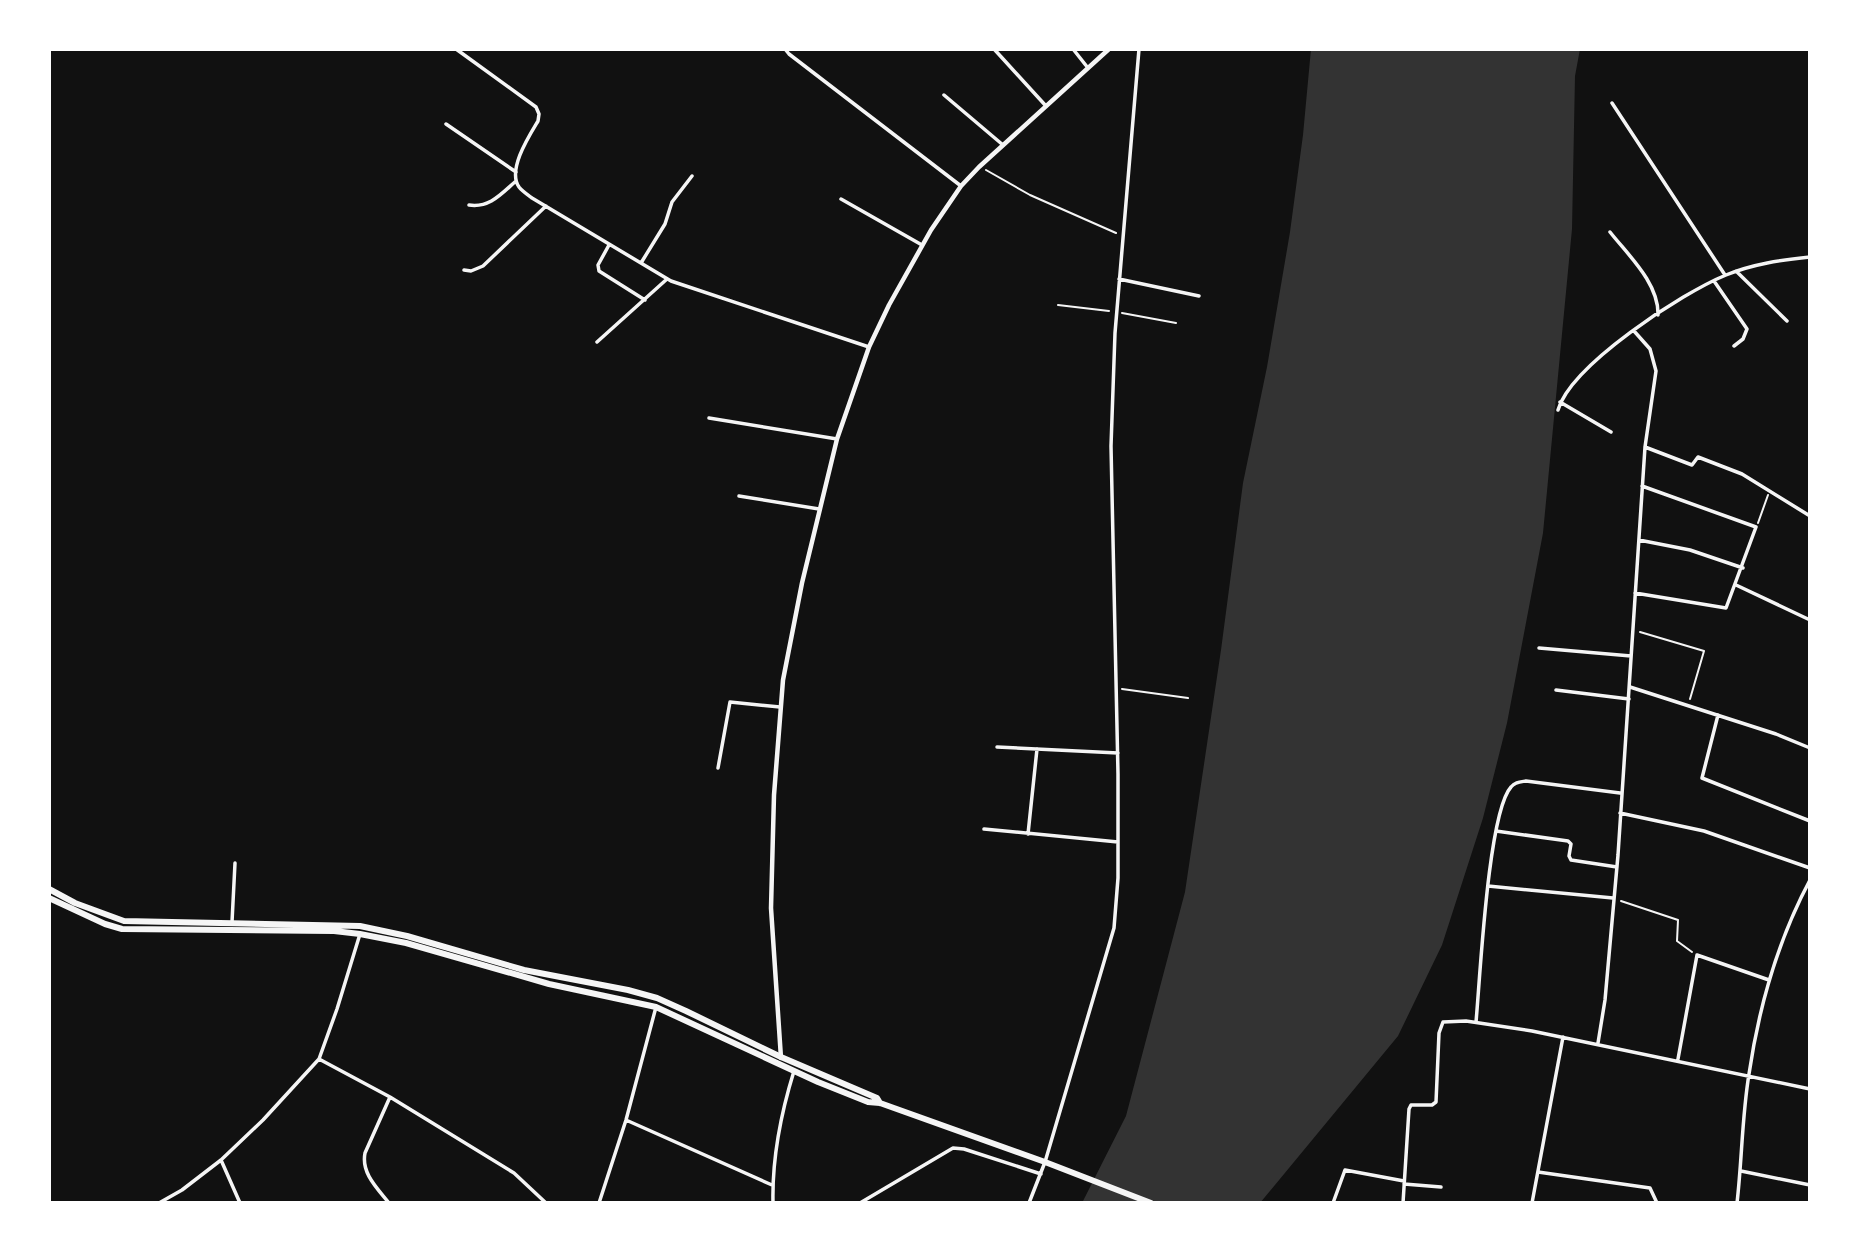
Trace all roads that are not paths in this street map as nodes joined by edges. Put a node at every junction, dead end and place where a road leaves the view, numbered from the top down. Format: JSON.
{"nodes":[{"id":1,"x":456,"y":49,"type":"edge"},
{"id":2,"x":785,"y":49,"type":"edge"},
{"id":3,"x":994,"y":49,"type":"edge"},
{"id":4,"x":1073,"y":49,"type":"edge"},
{"id":5,"x":1109,"y":49,"type":"edge"},
{"id":6,"x":1139,"y":49,"type":"edge"},
{"id":7,"x":1088,"y":68,"type":"junction"},
{"id":8,"x":944,"y":95,"type":"dead end"},
{"id":9,"x":1612,"y":103,"type":"dead end"},
{"id":10,"x":1046,"y":106,"type":"junction"},
{"id":11,"x":446,"y":124,"type":"dead end"},
{"id":12,"x":1003,"y":145,"type":"junction"},
{"id":13,"x":516,"y":172,"type":"junction"},
{"id":14,"x":692,"y":176,"type":"dead end"},
{"id":15,"x":516,"y":181,"type":"junction"},
{"id":16,"x":961,"y":186,"type":"junction"},
{"id":17,"x":841,"y":199,"type":"dead end"},
{"id":18,"x":468,"y":205,"type":"dead end"},
{"id":19,"x":546,"y":206,"type":"junction"},
{"id":20,"x":1610,"y":232,"type":"dead end"},
{"id":21,"x":609,"y":245,"type":"junction"},
{"id":22,"x":922,"y":245,"type":"junction"},
{"id":23,"x":1810,"y":257,"type":"edge"},
{"id":24,"x":641,"y":263,"type":"junction"},
{"id":25,"x":464,"y":270,"type":"dead end"},
{"id":26,"x":1736,"y":271,"type":"junction"},
{"id":27,"x":1725,"y":275,"type":"junction"},
{"id":28,"x":667,"y":279,"type":"junction"},
{"id":29,"x":1119,"y":279,"type":"junction"},
{"id":30,"x":1714,"y":281,"type":"junction"},
{"id":31,"x":1199,"y":296,"type":"dead end"},
{"id":32,"x":645,"y":300,"type":"junction"},
{"id":33,"x":1658,"y":315,"type":"junction"},
{"id":34,"x":1787,"y":321,"type":"dead end"},
{"id":35,"x":1634,"y":331,"type":"junction"},
{"id":36,"x":597,"y":342,"type":"dead end"},
{"id":37,"x":1734,"y":346,"type":"dead end"},
{"id":38,"x":869,"y":347,"type":"junction"},
{"id":39,"x":1560,"y":402,"type":"junction"},
{"id":40,"x":1558,"y":410,"type":"dead end"},
{"id":41,"x":709,"y":418,"type":"dead end"},
{"id":42,"x":1611,"y":432,"type":"dead end"},
{"id":43,"x":837,"y":439,"type":"junction"},
{"id":44,"x":1645,"y":447,"type":"junction"},
{"id":45,"x":1642,"y":486,"type":"junction"},
{"id":46,"x":739,"y":495,"type":"dead end"},
{"id":47,"x":819,"y":509,"type":"junction"},
{"id":48,"x":1810,"y":516,"type":"edge"},
{"id":49,"x":1639,"y":540,"type":"junction"},
{"id":50,"x":1743,"y":568,"type":"junction"},
{"id":51,"x":1737,"y":585,"type":"junction"},
{"id":52,"x":1635,"y":593,"type":"junction"},
{"id":53,"x":1810,"y":620,"type":"edge"},
{"id":54,"x":1539,"y":648,"type":"dead end"},
{"id":55,"x":1631,"y":656,"type":"junction"},
{"id":56,"x":1629,"y":687,"type":"junction"},
{"id":57,"x":1556,"y":690,"type":"dead end"},
{"id":58,"x":1629,"y":699,"type":"junction"},
{"id":59,"x":780,"y":707,"type":"junction"},
{"id":60,"x":1718,"y":715,"type":"junction"},
{"id":61,"x":997,"y":747,"type":"dead end"},
{"id":62,"x":1810,"y":748,"type":"edge"},
{"id":63,"x":1037,"y":749,"type":"junction"},
{"id":64,"x":1118,"y":753,"type":"junction"},
{"id":65,"x":718,"y":768,"type":"dead end"},
{"id":66,"x":1621,"y":793,"type":"junction"},
{"id":67,"x":1620,"y":813,"type":"junction"},
{"id":68,"x":1810,"y":821,"type":"edge"},
{"id":69,"x":984,"y":829,"type":"dead end"},
{"id":70,"x":1496,"y":831,"type":"junction"},
{"id":71,"x":1028,"y":834,"type":"junction"},
{"id":72,"x":1118,"y":842,"type":"junction"},
{"id":73,"x":235,"y":863,"type":"dead end"},
{"id":74,"x":1617,"y":867,"type":"junction"},
{"id":75,"x":1810,"y":868,"type":"edge"},
{"id":76,"x":1810,"y":880,"type":"edge"},
{"id":77,"x":1488,"y":886,"type":"junction"},
{"id":78,"x":49,"y":888,"type":"edge"},
{"id":79,"x":49,"y":898,"type":"edge"},
{"id":80,"x":1613,"y":898,"type":"junction"},
{"id":81,"x":232,"y":922,"type":"junction"},
{"id":82,"x":284,"y":923,"type":"junction"},
{"id":83,"x":284,"y":931,"type":"junction"},
{"id":84,"x":360,"y":934,"type":"junction"},
{"id":85,"x":524,"y":973,"type":"junction"},
{"id":86,"x":1769,"y":980,"type":"junction"},
{"id":87,"x":656,"y":1007,"type":"junction"},
{"id":88,"x":1476,"y":1022,"type":"junction"},
{"id":89,"x":1563,"y":1037,"type":"junction"},
{"id":90,"x":1598,"y":1043,"type":"junction"},
{"id":91,"x":780,"y":1057,"type":"junction"},
{"id":92,"x":319,"y":1059,"type":"junction"},
{"id":93,"x":1678,"y":1059,"type":"junction"},
{"id":94,"x":782,"y":1066,"type":"junction"},
{"id":95,"x":794,"y":1071,"type":"junction"},
{"id":96,"x":805,"y":1072,"type":"junction"},
{"id":97,"x":1748,"y":1075,"type":"junction"},
{"id":98,"x":1810,"y":1089,"type":"edge"},
{"id":99,"x":390,"y":1097,"type":"junction"},
{"id":100,"x":626,"y":1120,"type":"junction"},
{"id":101,"x":220,"y":1160,"type":"junction"},
{"id":102,"x":1045,"y":1162,"type":"junction"},
{"id":103,"x":1741,"y":1171,"type":"junction"},
{"id":104,"x":1538,"y":1172,"type":"junction"},
{"id":105,"x":1041,"y":1174,"type":"junction"},
{"id":106,"x":1404,"y":1182,"type":"junction"},
{"id":107,"x":772,"y":1185,"type":"junction"},
{"id":108,"x":1810,"y":1185,"type":"edge"},
{"id":109,"x":1441,"y":1187,"type":"dead end"},
{"id":110,"x":159,"y":1203,"type":"edge"},
{"id":111,"x":240,"y":1203,"type":"edge"},
{"id":112,"x":389,"y":1203,"type":"edge"},
{"id":113,"x":546,"y":1203,"type":"edge"},
{"id":114,"x":599,"y":1203,"type":"edge"},
{"id":115,"x":773,"y":1203,"type":"edge"},
{"id":116,"x":860,"y":1203,"type":"edge"},
{"id":117,"x":1029,"y":1203,"type":"edge"},
{"id":118,"x":1151,"y":1203,"type":"edge"},
{"id":119,"x":1333,"y":1203,"type":"edge"},
{"id":120,"x":1402,"y":1203,"type":"edge"},
{"id":121,"x":1532,"y":1203,"type":"edge"},
{"id":122,"x":1657,"y":1203,"type":"edge"},
{"id":123,"x":1737,"y":1203,"type":"edge"}],
"edges":[{"from":1,"to":13,"type":"street"},
{"from":2,"to":16,"type":"street"},
{"from":3,"to":10,"type":"street"},
{"from":4,"to":7,"type":"street"},
{"from":5,"to":7,"type":"street"},
{"from":6,"to":29,"type":"street"},
{"from":7,"to":10,"type":"street"},
{"from":8,"to":12,"type":"street"},
{"from":9,"to":27,"type":"street"},
{"from":10,"to":12,"type":"street"},
{"from":11,"to":13,"type":"street"},
{"from":12,"to":16,"type":"street"},
{"from":13,"to":15,"type":"street"},
{"from":14,"to":24,"type":"street"},
{"from":15,"to":18,"type":"street"},
{"from":15,"to":19,"type":"street"},
{"from":16,"to":22,"type":"street"},
{"from":17,"to":22,"type":"street"},
{"from":19,"to":21,"type":"street"},
{"from":19,"to":25,"type":"street"},
{"from":20,"to":33,"type":"street"},
{"from":21,"to":24,"type":"street"},
{"from":21,"to":32,"type":"street"},
{"from":22,"to":38,"type":"street"},
{"from":23,"to":26,"type":"street"},
{"from":24,"to":28,"type":"street"},
{"from":26,"to":27,"type":"street"},
{"from":26,"to":34,"type":"street"},
{"from":27,"to":30,"type":"street"},
{"from":28,"to":32,"type":"street"},
{"from":28,"to":38,"type":"street"},
{"from":29,"to":31,"type":"street"},
{"from":29,"to":64,"type":"street"},
{"from":30,"to":33,"type":"street"},
{"from":30,"to":37,"type":"street"},
{"from":32,"to":36,"type":"street"},
{"from":33,"to":35,"type":"street"},
{"from":35,"to":39,"type":"street"},
{"from":35,"to":44,"type":"street"},
{"from":38,"to":43,"type":"street"},
{"from":39,"to":40,"type":"street"},
{"from":39,"to":42,"type":"street"},
{"from":41,"to":43,"type":"street"},
{"from":43,"to":47,"type":"street"},
{"from":44,"to":45,"type":"street"},
{"from":44,"to":48,"type":"street"},
{"from":45,"to":49,"type":"street"},
{"from":45,"to":50,"type":"street"},
{"from":46,"to":47,"type":"street"},
{"from":47,"to":59,"type":"street"},
{"from":49,"to":50,"type":"street"},
{"from":49,"to":52,"type":"street"},
{"from":50,"to":51,"type":"street"},
{"from":51,"to":52,"type":"street"},
{"from":51,"to":53,"type":"street"},
{"from":52,"to":55,"type":"street"},
{"from":54,"to":55,"type":"street"},
{"from":55,"to":56,"type":"street"},
{"from":56,"to":58,"type":"street"},
{"from":56,"to":60,"type":"street"},
{"from":57,"to":58,"type":"street"},
{"from":58,"to":66,"type":"street"},
{"from":59,"to":65,"type":"street"},
{"from":59,"to":91,"type":"street"},
{"from":60,"to":62,"type":"street"},
{"from":60,"to":68,"type":"street"},
{"from":61,"to":63,"type":"street"},
{"from":63,"to":64,"type":"street"},
{"from":63,"to":71,"type":"street"},
{"from":64,"to":72,"type":"street"},
{"from":66,"to":67,"type":"street"},
{"from":66,"to":70,"type":"street"},
{"from":67,"to":74,"type":"street"},
{"from":67,"to":75,"type":"street"},
{"from":69,"to":71,"type":"street"},
{"from":70,"to":74,"type":"street"},
{"from":70,"to":77,"type":"street"},
{"from":71,"to":72,"type":"street"},
{"from":72,"to":102,"type":"street"},
{"from":73,"to":81,"type":"street"},
{"from":74,"to":80,"type":"street"},
{"from":76,"to":86,"type":"street"},
{"from":77,"to":80,"type":"street"},
{"from":77,"to":88,"type":"street"},
{"from":78,"to":81,"type":"highway"},
{"from":79,"to":83,"type":"highway"},
{"from":80,"to":90,"type":"street"},
{"from":81,"to":82,"type":"highway"},
{"from":82,"to":83,"type":"highway"},
{"from":82,"to":85,"type":"highway"},
{"from":83,"to":84,"type":"highway"},
{"from":84,"to":85,"type":"highway"},
{"from":84,"to":92,"type":"street"},
{"from":85,"to":87,"type":"highway"},
{"from":85,"to":91,"type":"highway"},
{"from":86,"to":93,"type":"street"},
{"from":86,"to":97,"type":"street"},
{"from":87,"to":94,"type":"highway"},
{"from":87,"to":100,"type":"street"},
{"from":88,"to":89,"type":"street"},
{"from":88,"to":106,"type":"street"},
{"from":89,"to":90,"type":"street"},
{"from":89,"to":104,"type":"street"},
{"from":90,"to":93,"type":"street"},
{"from":91,"to":94,"type":"street"},
{"from":91,"to":96,"type":"highway"},
{"from":92,"to":99,"type":"street"},
{"from":92,"to":101,"type":"street"},
{"from":93,"to":97,"type":"street"},
{"from":94,"to":95,"type":"highway"},
{"from":95,"to":96,"type":"highway"},
{"from":95,"to":107,"type":"street"},
{"from":96,"to":102,"type":"highway"},
{"from":97,"to":98,"type":"street"},
{"from":97,"to":103,"type":"street"},
{"from":99,"to":112,"type":"street"},
{"from":99,"to":113,"type":"street"},
{"from":100,"to":107,"type":"street"},
{"from":100,"to":114,"type":"street"},
{"from":101,"to":110,"type":"street"},
{"from":101,"to":111,"type":"street"},
{"from":102,"to":105,"type":"street"},
{"from":102,"to":118,"type":"highway"},
{"from":103,"to":108,"type":"street"},
{"from":103,"to":123,"type":"street"},
{"from":104,"to":121,"type":"street"},
{"from":104,"to":122,"type":"street"},
{"from":105,"to":116,"type":"street"},
{"from":105,"to":117,"type":"street"},
{"from":106,"to":109,"type":"street"},
{"from":106,"to":119,"type":"street"},
{"from":106,"to":120,"type":"street"},
{"from":107,"to":115,"type":"street"}]}
